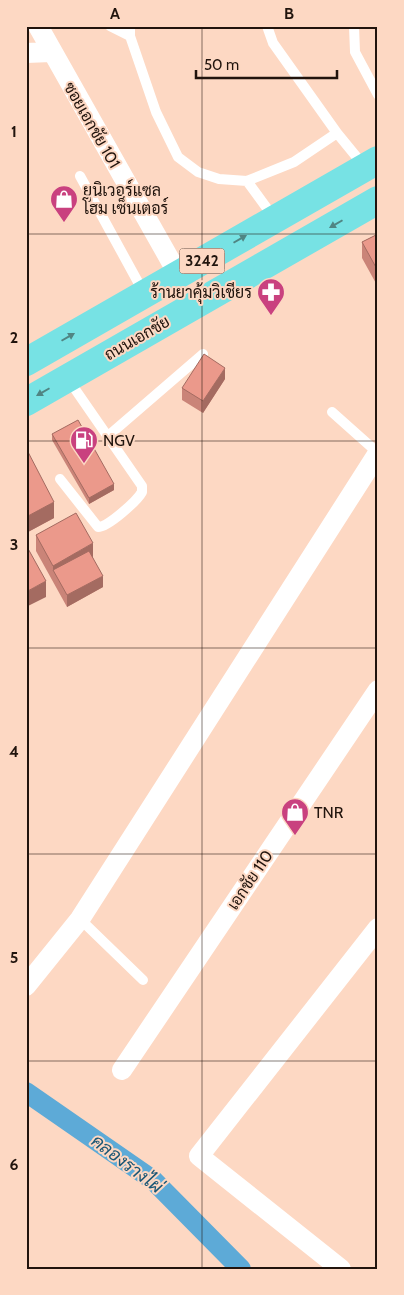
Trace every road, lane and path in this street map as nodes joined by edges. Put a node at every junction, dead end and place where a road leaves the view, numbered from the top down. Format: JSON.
{"nodes":[{"id":1,"x":38,"y":26,"type":"edge"},
{"id":2,"x":110,"y":26,"type":"edge"},
{"id":3,"x":267,"y":26,"type":"edge"},
{"id":4,"x":354,"y":26,"type":"edge"},
{"id":5,"x":130,"y":31,"type":"edge"},
{"id":6,"x":51,"y":52,"type":"junction"},
{"id":7,"x":26,"y":53,"type":"edge"},
{"id":8,"x":378,"y":95,"type":"edge"},
{"id":9,"x":337,"y":133,"type":"junction"},
{"id":10,"x":371,"y":163,"type":"edge"},
{"id":11,"x":80,"y":176,"type":"dead end"},
{"id":12,"x":248,"y":181,"type":"junction"},
{"id":13,"x":378,"y":200,"type":"edge"},
{"id":14,"x":275,"y":219,"type":"junction"},
{"id":15,"x":178,"y":274,"type":"junction"},
{"id":16,"x":144,"y":293,"type":"junction"},
{"id":17,"x":203,"y":354,"type":"edge"},
{"id":18,"x":26,"y":362,"type":"edge"},
{"id":19,"x":68,"y":378,"type":"junction"},
{"id":20,"x":26,"y":402,"type":"edge"},
{"id":21,"x":332,"y":412,"type":"dead end"},
{"id":22,"x":108,"y":436,"type":"junction"},
{"id":23,"x":378,"y":453,"type":"edge"},
{"id":24,"x":60,"y":479,"type":"dead end"},
{"id":25,"x":378,"y":690,"type":"edge"},
{"id":26,"x":80,"y":918,"type":"junction"},
{"id":27,"x":378,"y":928,"type":"edge"},
{"id":28,"x":143,"y":980,"type":"dead end"},
{"id":29,"x":26,"y":986,"type":"edge"},
{"id":30,"x":122,"y":1070,"type":"dead end"},
{"id":31,"x":341,"y":1269,"type":"edge"}],
"edges":[{"from":1,"to":6,"type":"street","name":"ซอยเอกชัย 101"},
{"from":2,"to":5,"type":"lane"},
{"from":3,"to":9,"type":"lane"},
{"from":4,"to":8,"type":"lane"},
{"from":5,"to":12,"type":"lane"},
{"from":6,"to":7,"type":"street"},
{"from":6,"to":15,"type":"street","name":"ซอยเอกชัย 101"},
{"from":9,"to":10,"type":"lane"},
{"from":9,"to":12,"type":"lane"},
{"from":10,"to":14,"type":"main road","number":"3242"},
{"from":11,"to":16,"type":"lane"},
{"from":12,"to":14,"type":"lane"},
{"from":13,"to":19,"type":"main road","name":"ถนนเอกชัย","number":"3242","one_way":true},
{"from":15,"to":14,"type":"main road","number":"3242","one_way":true},
{"from":15,"to":16,"type":"main road","number":"3242"},
{"from":18,"to":16,"type":"main road","number":"3242","one_way":true},
{"from":17,"to":22,"type":"lane"},
{"from":19,"to":20,"type":"main road","name":"ถนนเอกชัย","number":"3242","one_way":true},
{"from":19,"to":22,"type":"lane"},
{"from":21,"to":23,"type":"lane"},
{"from":22,"to":24,"type":"lane"},
{"from":23,"to":26,"type":"street"},
{"from":25,"to":30,"type":"street","name":"เอกชัย 110"},
{"from":26,"to":28,"type":"lane"},
{"from":26,"to":29,"type":"street"},
{"from":27,"to":31,"type":"street"}]}
